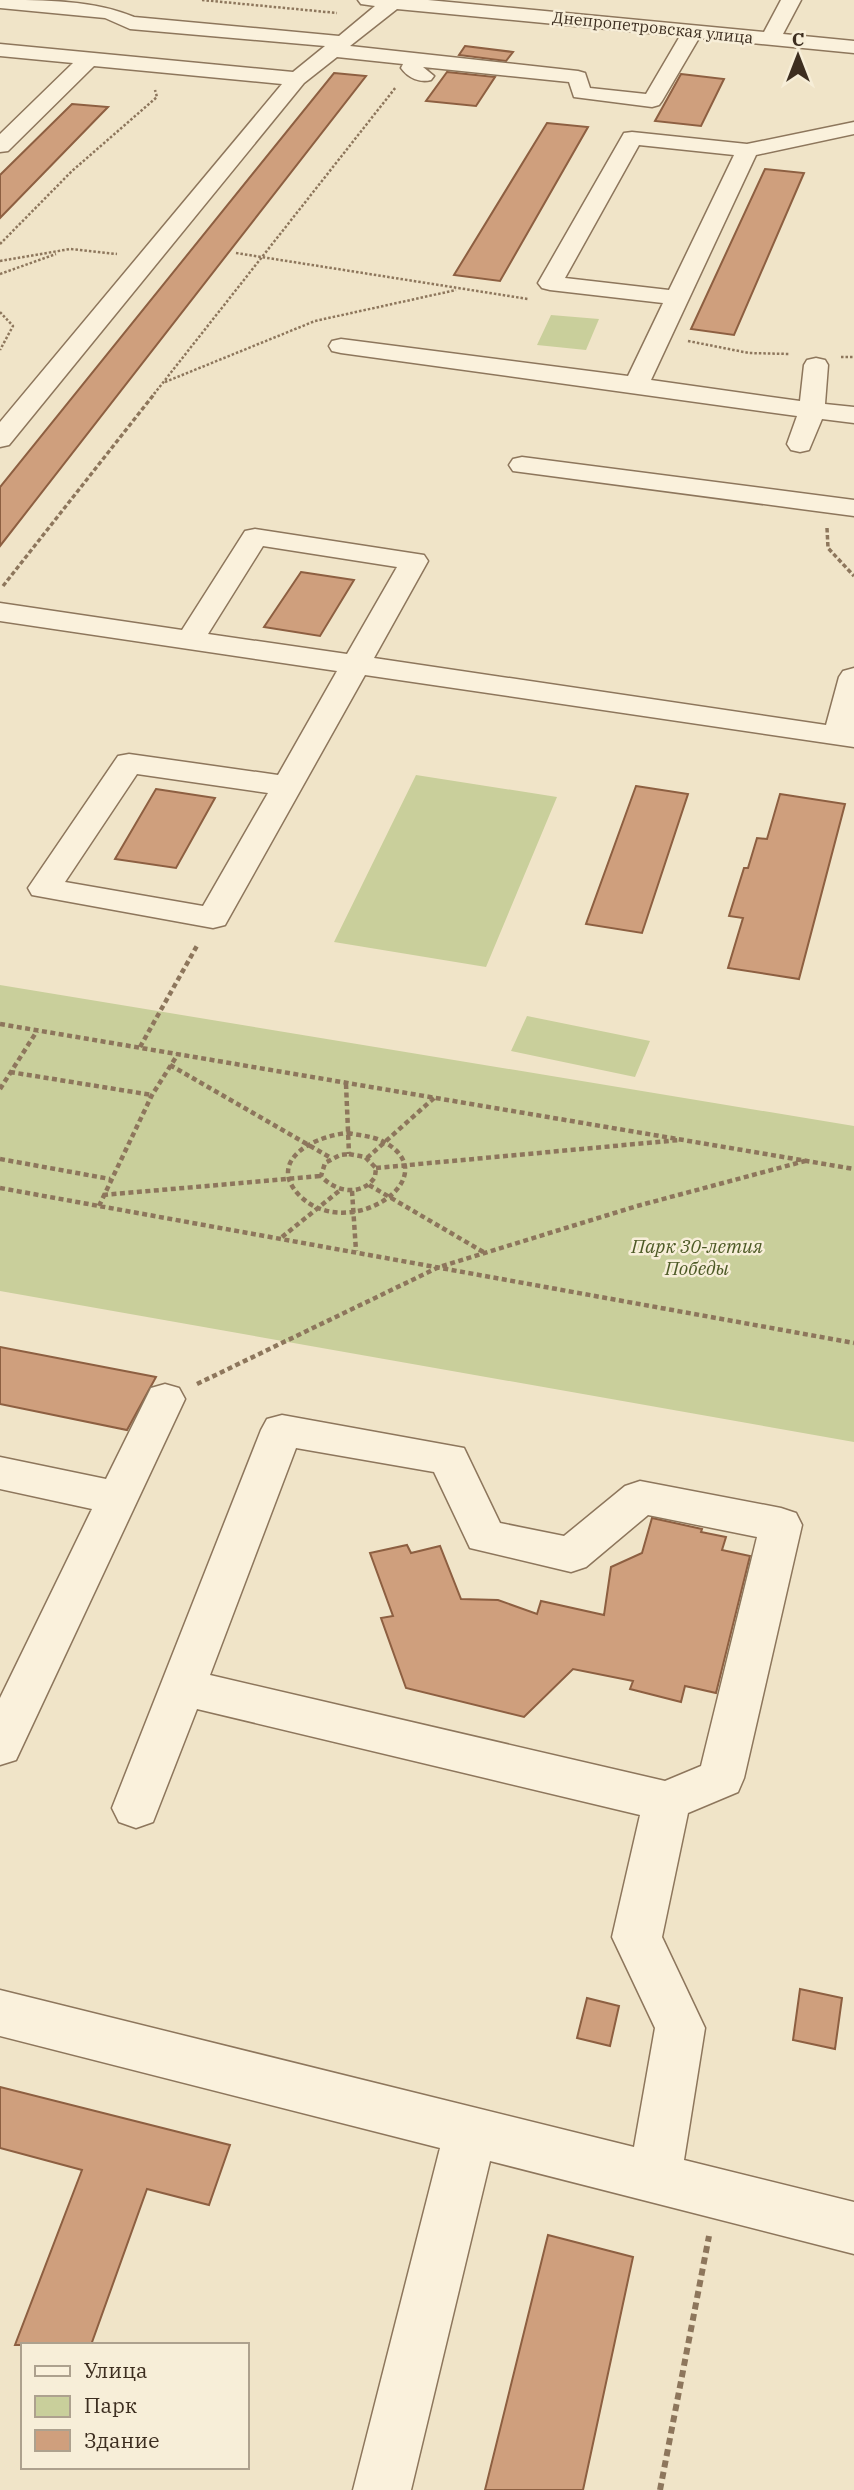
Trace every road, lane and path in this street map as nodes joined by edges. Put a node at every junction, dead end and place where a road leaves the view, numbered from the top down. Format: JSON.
{"nodes":[{"id":1,"x":368,"y":0,"type":"edge"},
{"id":2,"x":790,"y":0,"type":"edge"},
{"id":3,"x":0,"y":2,"type":"edge"},
{"id":4,"x":393,"y":2,"type":"junction"},
{"id":5,"x":363,"y":26,"type":"junction"},
{"id":6,"x":390,"y":29,"type":"dead end"},
{"id":7,"x":692,"y":32,"type":"junction"},
{"id":8,"x":728,"y":35,"type":"junction"},
{"id":9,"x":770,"y":39,"type":"junction"},
{"id":10,"x":338,"y":46,"type":"junction"},
{"id":11,"x":854,"y":47,"type":"edge"},
{"id":12,"x":0,"y":50,"type":"edge"},
{"id":13,"x":650,"y":54,"type":"dead end"},
{"id":14,"x":678,"y":57,"type":"junction"},
{"id":15,"x":718,"y":57,"type":"dead end"},
{"id":16,"x":89,"y":59,"type":"junction"},
{"id":17,"x":414,"y":64,"type":"junction"},
{"id":18,"x":297,"y":79,"type":"junction"},
{"id":19,"x":481,"y":82,"type":"dead end"},
{"id":20,"x":154,"y":85,"type":"dead end"},
{"id":21,"x":854,"y":128,"type":"edge"},
{"id":22,"x":0,"y":146,"type":"edge"},
{"id":23,"x":747,"y":150,"type":"junction"},
{"id":24,"x":0,"y":244,"type":"edge"},
{"id":25,"x":70,"y":249,"type":"junction"},
{"id":26,"x":236,"y":253,"type":"dead end"},
{"id":27,"x":263,"y":256,"type":"junction"},
{"id":28,"x":149,"y":258,"type":"junction"},
{"id":29,"x":0,"y":261,"type":"edge"},
{"id":30,"x":0,"y":274,"type":"edge"},
{"id":31,"x":460,"y":289,"type":"dead end"},
{"id":32,"x":678,"y":298,"type":"junction"},
{"id":33,"x":0,"y":312,"type":"edge"},
{"id":34,"x":341,"y":346,"type":"dead end"},
{"id":35,"x":0,"y":350,"type":"edge"},
{"id":36,"x":816,"y":365,"type":"dead end"},
{"id":37,"x":163,"y":383,"type":"junction"},
{"id":38,"x":636,"y":385,"type":"junction"},
{"id":39,"x":12,"y":407,"type":"edge"},
{"id":40,"x":812,"y":410,"type":"junction"},
{"id":41,"x":854,"y":415,"type":"edge"},
{"id":42,"x":0,"y":439,"type":"edge"},
{"id":43,"x":800,"y":444,"type":"dead end"},
{"id":44,"x":522,"y":465,"type":"dead end"},
{"id":45,"x":854,"y":508,"type":"edge"},
{"id":46,"x":0,"y":589,"type":"edge"},
{"id":47,"x":0,"y":611,"type":"edge"},
{"id":48,"x":190,"y":640,"type":"junction"},
{"id":49,"x":355,"y":664,"type":"junction"},
{"id":50,"x":854,"y":677,"type":"edge"},
{"id":51,"x":732,"y":720,"type":"junction"},
{"id":52,"x":846,"y":736,"type":"edge"},
{"id":53,"x":723,"y":749,"type":"dead end"},
{"id":54,"x":287,"y":786,"type":"junction"},
{"id":55,"x":190,"y":959,"type":"dead end"},
{"id":56,"x":0,"y":1024,"type":"edge"},
{"id":57,"x":37,"y":1031,"type":"junction"},
{"id":58,"x":140,"y":1046,"type":"junction"},
{"id":59,"x":178,"y":1054,"type":"junction"},
{"id":60,"x":170,"y":1065,"type":"junction"},
{"id":61,"x":10,"y":1072,"type":"junction"},
{"id":62,"x":346,"y":1084,"type":"junction"},
{"id":63,"x":0,"y":1089,"type":"edge"},
{"id":64,"x":152,"y":1096,"type":"junction"},
{"id":65,"x":435,"y":1097,"type":"junction"},
{"id":66,"x":348,"y":1133,"type":"junction"},
{"id":67,"x":686,"y":1140,"type":"junction"},
{"id":68,"x":385,"y":1142,"type":"junction"},
{"id":69,"x":307,"y":1144,"type":"junction"},
{"id":70,"x":349,"y":1153,"type":"junction"},
{"id":71,"x":331,"y":1158,"type":"junction"},
{"id":72,"x":367,"y":1158,"type":"junction"},
{"id":73,"x":0,"y":1159,"type":"edge"},
{"id":74,"x":808,"y":1160,"type":"junction"},
{"id":75,"x":406,"y":1166,"type":"junction"},
{"id":76,"x":376,"y":1168,"type":"junction"},
{"id":77,"x":854,"y":1169,"type":"edge"},
{"id":78,"x":321,"y":1176,"type":"junction"},
{"id":79,"x":110,"y":1179,"type":"junction"},
{"id":80,"x":288,"y":1179,"type":"junction"},
{"id":81,"x":369,"y":1185,"type":"junction"},
{"id":82,"x":0,"y":1188,"type":"edge"},
{"id":83,"x":340,"y":1190,"type":"junction"},
{"id":84,"x":352,"y":1191,"type":"junction"},
{"id":85,"x":103,"y":1195,"type":"junction"},
{"id":86,"x":393,"y":1198,"type":"junction"},
{"id":87,"x":99,"y":1206,"type":"junction"},
{"id":88,"x":318,"y":1208,"type":"junction"},
{"id":89,"x":354,"y":1212,"type":"junction"},
{"id":90,"x":282,"y":1237,"type":"junction"},
{"id":91,"x":356,"y":1251,"type":"junction"},
{"id":92,"x":485,"y":1253,"type":"junction"},
{"id":93,"x":439,"y":1267,"type":"junction"},
{"id":94,"x":854,"y":1343,"type":"edge"},
{"id":95,"x":165,"y":1399,"type":"joint"},
{"id":96,"x":0,"y":1473,"type":"edge"},
{"id":97,"x":118,"y":1498,"type":"junction"},
{"id":98,"x":183,"y":1686,"type":"junction"},
{"id":99,"x":0,"y":1746,"type":"edge"},
{"id":100,"x":667,"y":1801,"type":"junction"},
{"id":101,"x":136,"y":1808,"type":"dead end"},
{"id":102,"x":0,"y":2013,"type":"edge"},
{"id":103,"x":471,"y":2131,"type":"junction"},
{"id":104,"x":654,"y":2178,"type":"junction"},
{"id":105,"x":717,"y":2194,"type":"junction"},
{"id":106,"x":854,"y":2228,"type":"edge"},
{"id":107,"x":382,"y":2490,"type":"edge"},
{"id":108,"x":660,"y":2490,"type":"edge"}],
"edges":[{"from":1,"to":4,"type":"street","name":"Днепропетровская улица"},
{"from":2,"to":9,"type":"street"},
{"from":3,"to":10,"type":"street"},
{"from":4,"to":5,"type":"street"},
{"from":4,"to":7,"type":"street","name":"Днепропетровская улица"},
{"from":5,"to":6,"type":"street"},
{"from":5,"to":10,"type":"street"},
{"from":7,"to":8,"type":"street","name":"Днепропетровская улица"},
{"from":7,"to":14,"type":"street"},
{"from":8,"to":9,"type":"street","name":"Днепропетровская улица"},
{"from":8,"to":15,"type":"street"},
{"from":9,"to":11,"type":"street","name":"Днепропетровская улица"},
{"from":10,"to":17,"type":"street"},
{"from":10,"to":18,"type":"street"},
{"from":12,"to":16,"type":"street"},
{"from":13,"to":14,"type":"street"},
{"from":14,"to":17,"type":"street"},
{"from":16,"to":18,"type":"street"},
{"from":16,"to":22,"type":"street"},
{"from":17,"to":19,"type":"street"},
{"from":17,"to":27,"type":"path"},
{"from":18,"to":28,"type":"street"},
{"from":20,"to":24,"type":"path"},
{"from":21,"to":23,"type":"street"},
{"from":23,"to":32,"type":"street"},
{"from":23,"to":32,"type":"street"},
{"from":25,"to":28,"type":"path"},
{"from":25,"to":29,"type":"path"},
{"from":25,"to":30,"type":"path"},
{"from":26,"to":27,"type":"path"},
{"from":27,"to":37,"type":"path"},
{"from":28,"to":39,"type":"street"},
{"from":31,"to":37,"type":"path"},
{"from":32,"to":38,"type":"street"},
{"from":33,"to":35,"type":"path"},
{"from":34,"to":38,"type":"street"},
{"from":36,"to":40,"type":"street"},
{"from":37,"to":46,"type":"path"},
{"from":38,"to":40,"type":"street"},
{"from":39,"to":42,"type":"street"},
{"from":40,"to":41,"type":"street"},
{"from":40,"to":43,"type":"street"},
{"from":44,"to":45,"type":"street"},
{"from":47,"to":48,"type":"street"},
{"from":48,"to":49,"type":"street"},
{"from":48,"to":49,"type":"street"},
{"from":49,"to":51,"type":"street"},
{"from":49,"to":54,"type":"street"},
{"from":50,"to":52,"type":"street"},
{"from":51,"to":52,"type":"street"},
{"from":51,"to":53,"type":"street"},
{"from":54,"to":54,"type":"street"},
{"from":55,"to":58,"type":"path"},
{"from":56,"to":57,"type":"path"},
{"from":57,"to":58,"type":"path"},
{"from":57,"to":61,"type":"path"},
{"from":58,"to":59,"type":"path"},
{"from":59,"to":60,"type":"path"},
{"from":59,"to":62,"type":"path"},
{"from":60,"to":64,"type":"path"},
{"from":60,"to":69,"type":"path"},
{"from":61,"to":63,"type":"path"},
{"from":61,"to":64,"type":"path"},
{"from":62,"to":65,"type":"path"},
{"from":62,"to":66,"type":"path"},
{"from":64,"to":79,"type":"path"},
{"from":65,"to":67,"type":"path"},
{"from":65,"to":68,"type":"path"},
{"from":66,"to":68,"type":"path"},
{"from":66,"to":69,"type":"path"},
{"from":66,"to":70,"type":"path"},
{"from":67,"to":74,"type":"path"},
{"from":67,"to":75,"type":"path"},
{"from":68,"to":72,"type":"path"},
{"from":68,"to":75,"type":"path"},
{"from":69,"to":71,"type":"path"},
{"from":69,"to":80,"type":"path"},
{"from":70,"to":71,"type":"path"},
{"from":70,"to":72,"type":"path"},
{"from":71,"to":78,"type":"path"},
{"from":72,"to":76,"type":"path"},
{"from":73,"to":79,"type":"path"},
{"from":74,"to":77,"type":"path"},
{"from":74,"to":92,"type":"path"},
{"from":75,"to":76,"type":"path"},
{"from":75,"to":86,"type":"path"},
{"from":76,"to":81,"type":"path"},
{"from":78,"to":80,"type":"path"},
{"from":78,"to":83,"type":"path"},
{"from":79,"to":85,"type":"path"},
{"from":80,"to":85,"type":"path"},
{"from":80,"to":88,"type":"path"},
{"from":81,"to":84,"type":"path"},
{"from":81,"to":86,"type":"path"},
{"from":82,"to":87,"type":"path"},
{"from":83,"to":84,"type":"path"},
{"from":83,"to":88,"type":"path"},
{"from":84,"to":89,"type":"path"},
{"from":85,"to":87,"type":"path"},
{"from":86,"to":89,"type":"path"},
{"from":86,"to":92,"type":"path"},
{"from":87,"to":90,"type":"path"},
{"from":88,"to":89,"type":"path"},
{"from":88,"to":90,"type":"path"},
{"from":89,"to":91,"type":"path"},
{"from":90,"to":91,"type":"path"},
{"from":91,"to":93,"type":"path"},
{"from":92,"to":93,"type":"path"},
{"from":93,"to":94,"type":"path"},
{"from":93,"to":95,"type":"path"},
{"from":95,"to":97,"type":"street"},
{"from":96,"to":97,"type":"street"},
{"from":97,"to":99,"type":"street"},
{"from":98,"to":100,"type":"street"},
{"from":98,"to":100,"type":"street"},
{"from":98,"to":101,"type":"street"},
{"from":100,"to":104,"type":"street"},
{"from":102,"to":103,"type":"street"},
{"from":103,"to":104,"type":"street"},
{"from":103,"to":107,"type":"street"},
{"from":104,"to":105,"type":"street"},
{"from":105,"to":106,"type":"street"},
{"from":105,"to":108,"type":"path"}]}
